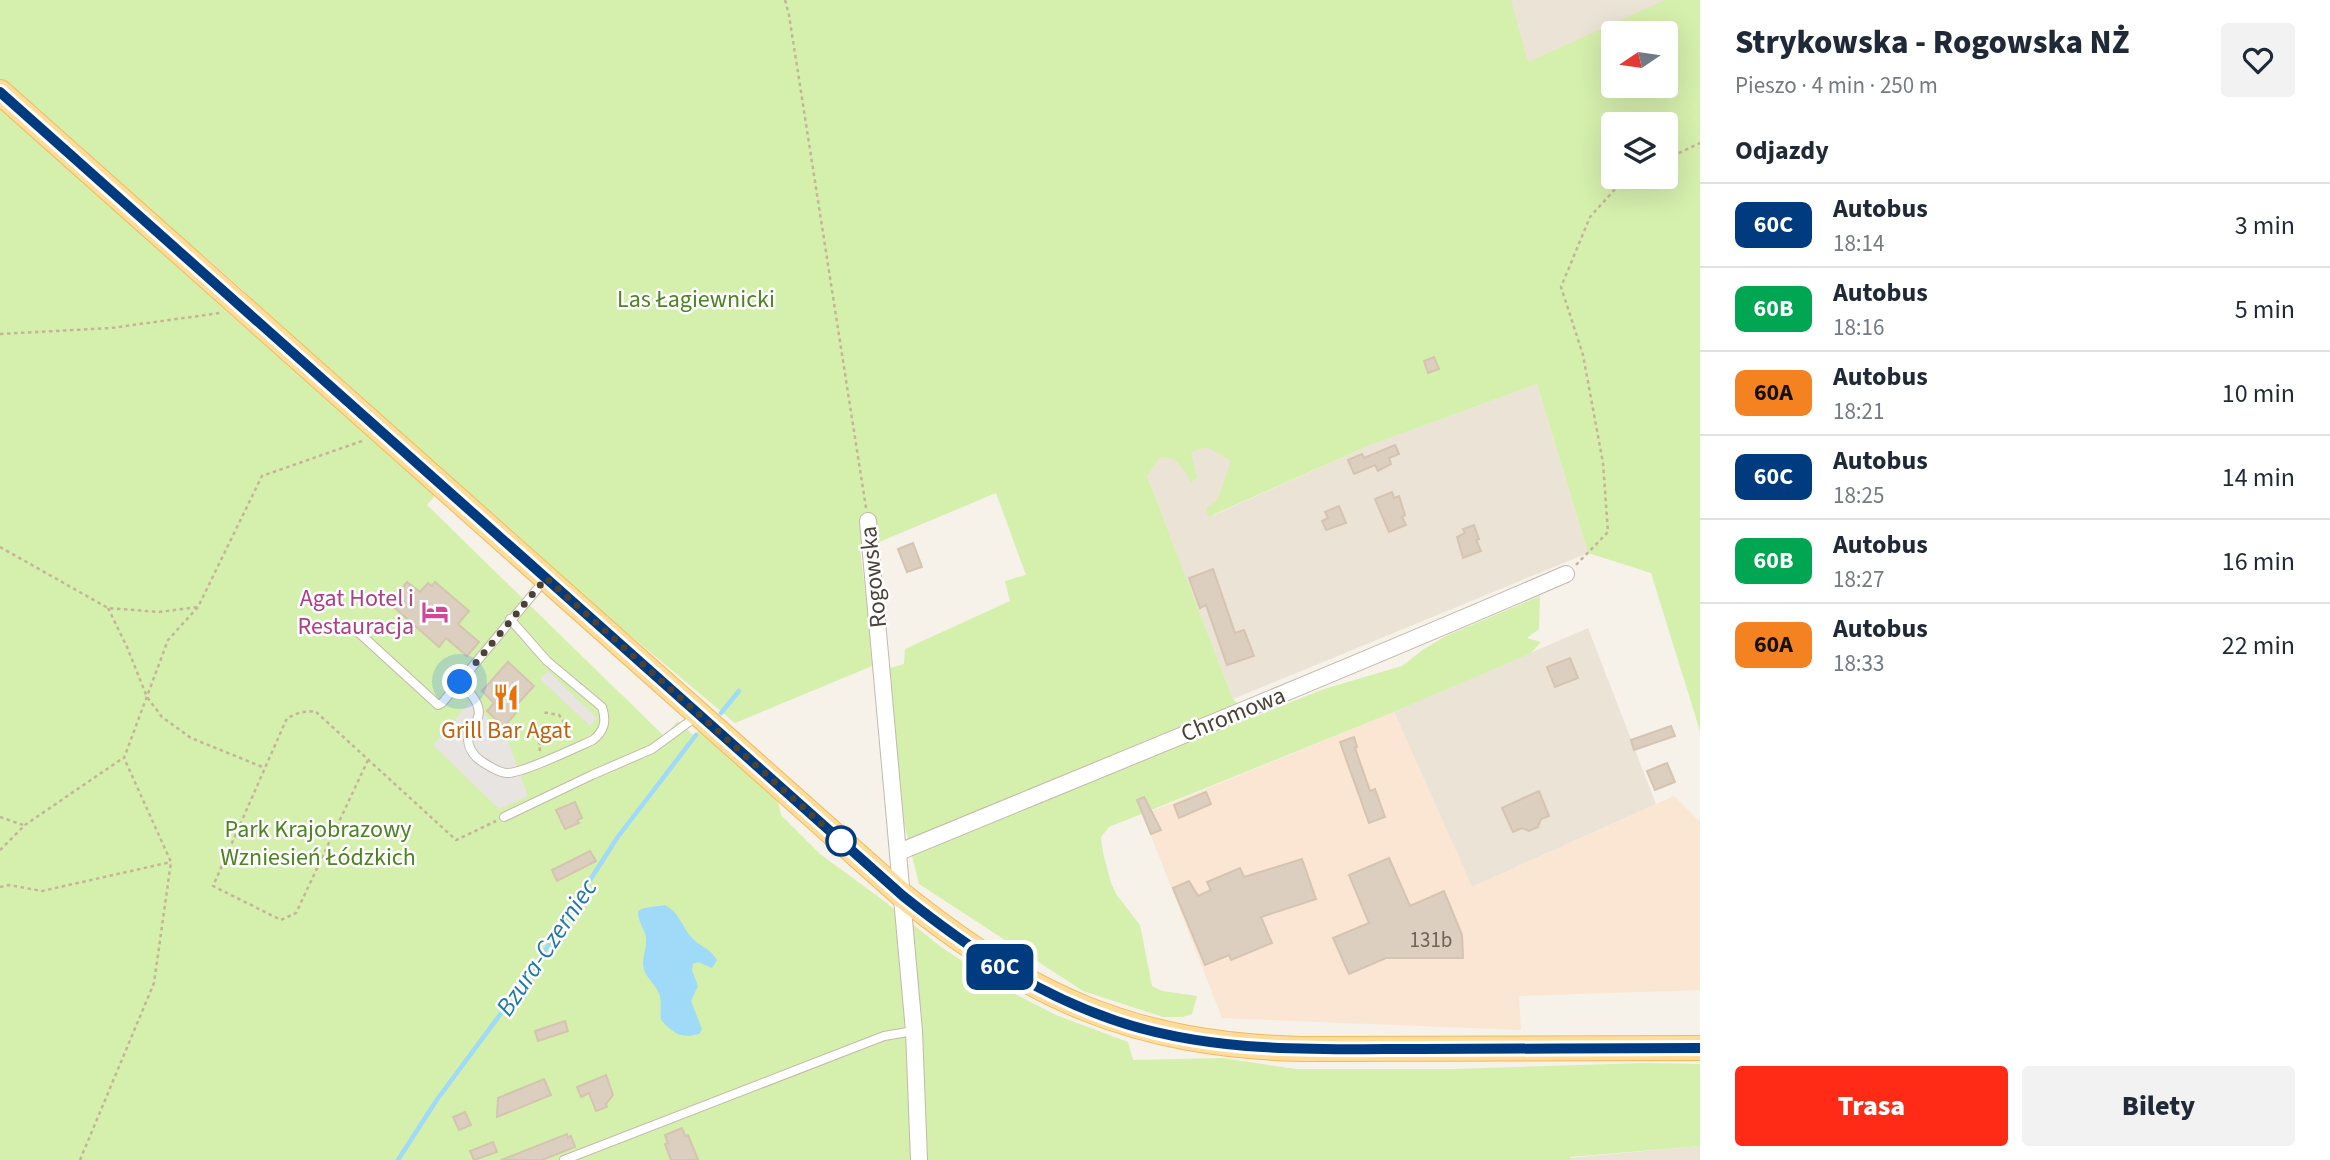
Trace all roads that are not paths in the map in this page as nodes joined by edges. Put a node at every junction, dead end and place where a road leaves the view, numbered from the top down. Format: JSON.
{"nodes":[{"id":1,"x":0,"y":92,"type":"edge"},
{"id":2,"x":868,"y":522,"type":"road end"},
{"id":3,"x":1566,"y":574,"type":"road end"},
{"id":4,"x":546,"y":578,"type":"junction"},
{"id":5,"x":510,"y":619,"type":"junction"},
{"id":6,"x":357,"y":631,"type":"dead end"},
{"id":7,"x":460,"y":682,"type":"junction"},
{"id":8,"x":699,"y":715,"type":"junction"},
{"id":9,"x":505,"y":817,"type":"road end"},
{"id":10,"x":899,"y":852,"type":"junction"},
{"id":11,"x":903,"y":896,"type":"junction"},
{"id":12,"x":914,"y":1031,"type":"junction"},
{"id":13,"x":1700,"y":1048,"type":"edge"},
{"id":14,"x":564,"y":1160,"type":"edge"},
{"id":15,"x":919,"y":1160,"type":"edge"}],
"edges":[{"from":1,"to":4,"type":"main road"},
{"from":2,"to":10,"type":"street","name":"Rogowska"},
{"from":3,"to":10,"type":"street","name":"Chromowa"},
{"from":4,"to":5,"type":"lane"},
{"from":4,"to":8,"type":"main road"},
{"from":5,"to":7,"type":"lane"},
{"from":5,"to":7,"type":"lane"},
{"from":6,"to":7,"type":"lane"},
{"from":8,"to":9,"type":"lane"},
{"from":8,"to":11,"type":"main road"},
{"from":10,"to":11,"type":"street","name":"Rogowska"},
{"from":11,"to":12,"type":"street","name":"Rogowska"},
{"from":11,"to":13,"type":"main road"},
{"from":12,"to":14,"type":"lane"},
{"from":12,"to":15,"type":"street","name":"Rogowska"}]}
